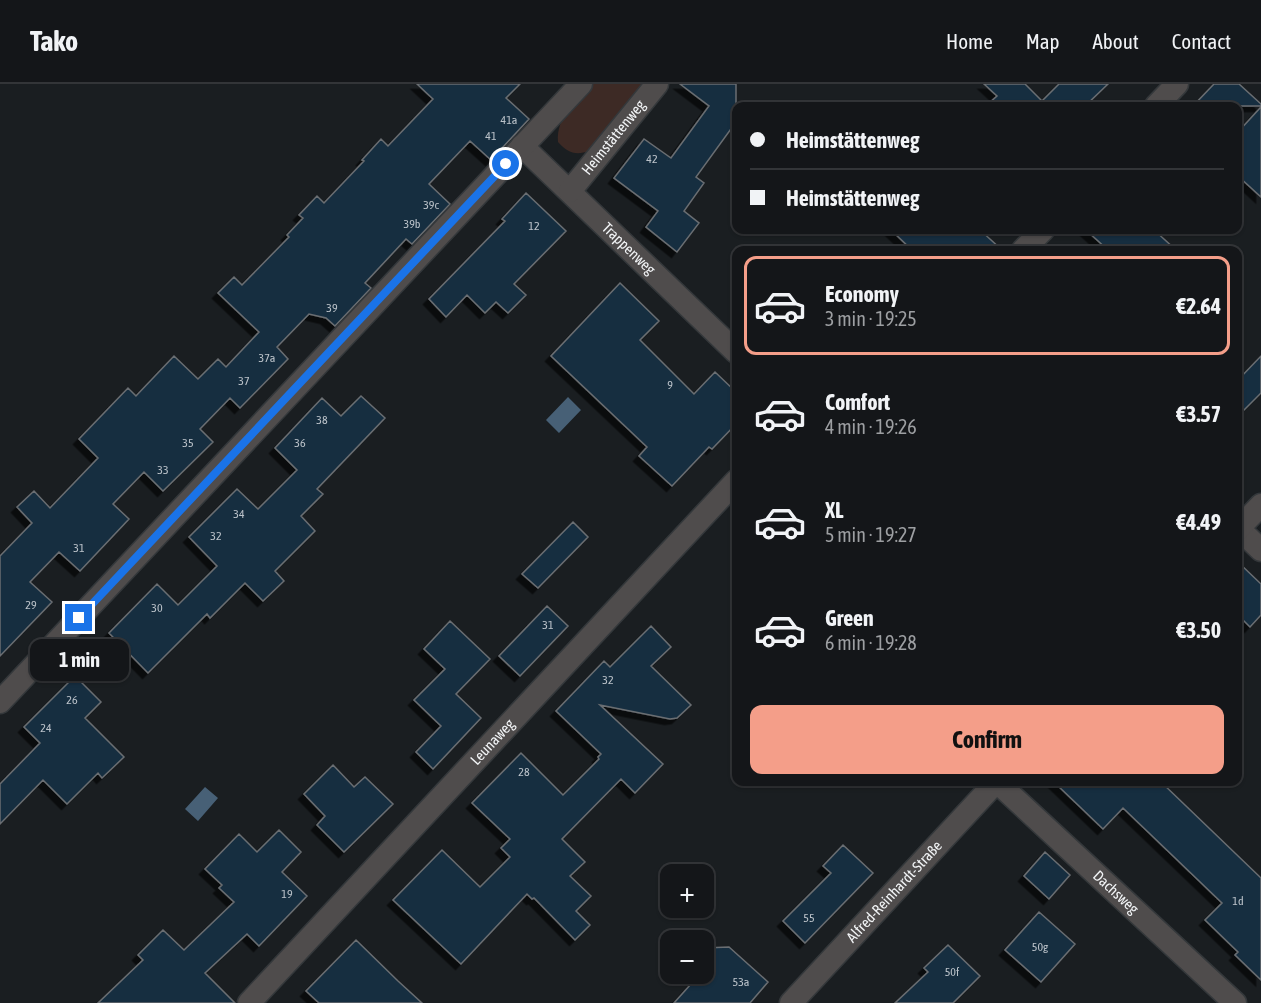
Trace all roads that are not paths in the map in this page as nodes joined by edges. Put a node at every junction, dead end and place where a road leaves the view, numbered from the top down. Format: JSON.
{"nodes":[{"id":1,"x":581,"y":84,"type":"edge"},
{"id":2,"x":657,"y":84,"type":"edge"},
{"id":3,"x":1177,"y":84,"type":"edge"},
{"id":4,"x":1160,"y":102,"type":"edge"},
{"id":5,"x":522,"y":146,"type":"junction"},
{"id":6,"x":570,"y":191,"type":"junction"},
{"id":7,"x":1039,"y":234,"type":"edge"},
{"id":8,"x":1027,"y":246,"type":"edge"},
{"id":9,"x":732,"y":348,"type":"edge"},
{"id":10,"x":732,"y":485,"type":"edge"},
{"id":11,"x":1261,"y":505,"type":"edge"},
{"id":12,"x":1242,"y":524,"type":"edge"},
{"id":13,"x":1242,"y":532,"type":"edge"},
{"id":14,"x":1261,"y":550,"type":"edge"},
{"id":15,"x":0,"y":702,"type":"edge"},
{"id":16,"x":993,"y":786,"type":"edge"},
{"id":17,"x":1001,"y":786,"type":"edge"},
{"id":18,"x":249,"y":1003,"type":"edge"},
{"id":19,"x":791,"y":1003,"type":"edge"},
{"id":20,"x":1235,"y":1003,"type":"edge"}],
"edges":[{"from":1,"to":5,"type":"street"},
{"from":2,"to":6,"type":"street","name":"Heimstättenweg"},
{"from":3,"to":4,"type":"street"},
{"from":5,"to":6,"type":"street","name":"Trappenweg"},
{"from":5,"to":15,"type":"street"},
{"from":6,"to":9,"type":"street","name":"Trappenweg"},
{"from":7,"to":8,"type":"street"},
{"from":10,"to":18,"type":"street","name":"Leunaweg"},
{"from":11,"to":12,"type":"street"},
{"from":13,"to":14,"type":"street"},
{"from":16,"to":19,"type":"street","name":"Alfred-Reinhardt-Straße"},
{"from":17,"to":20,"type":"street","name":"Dachsweg"}]}
